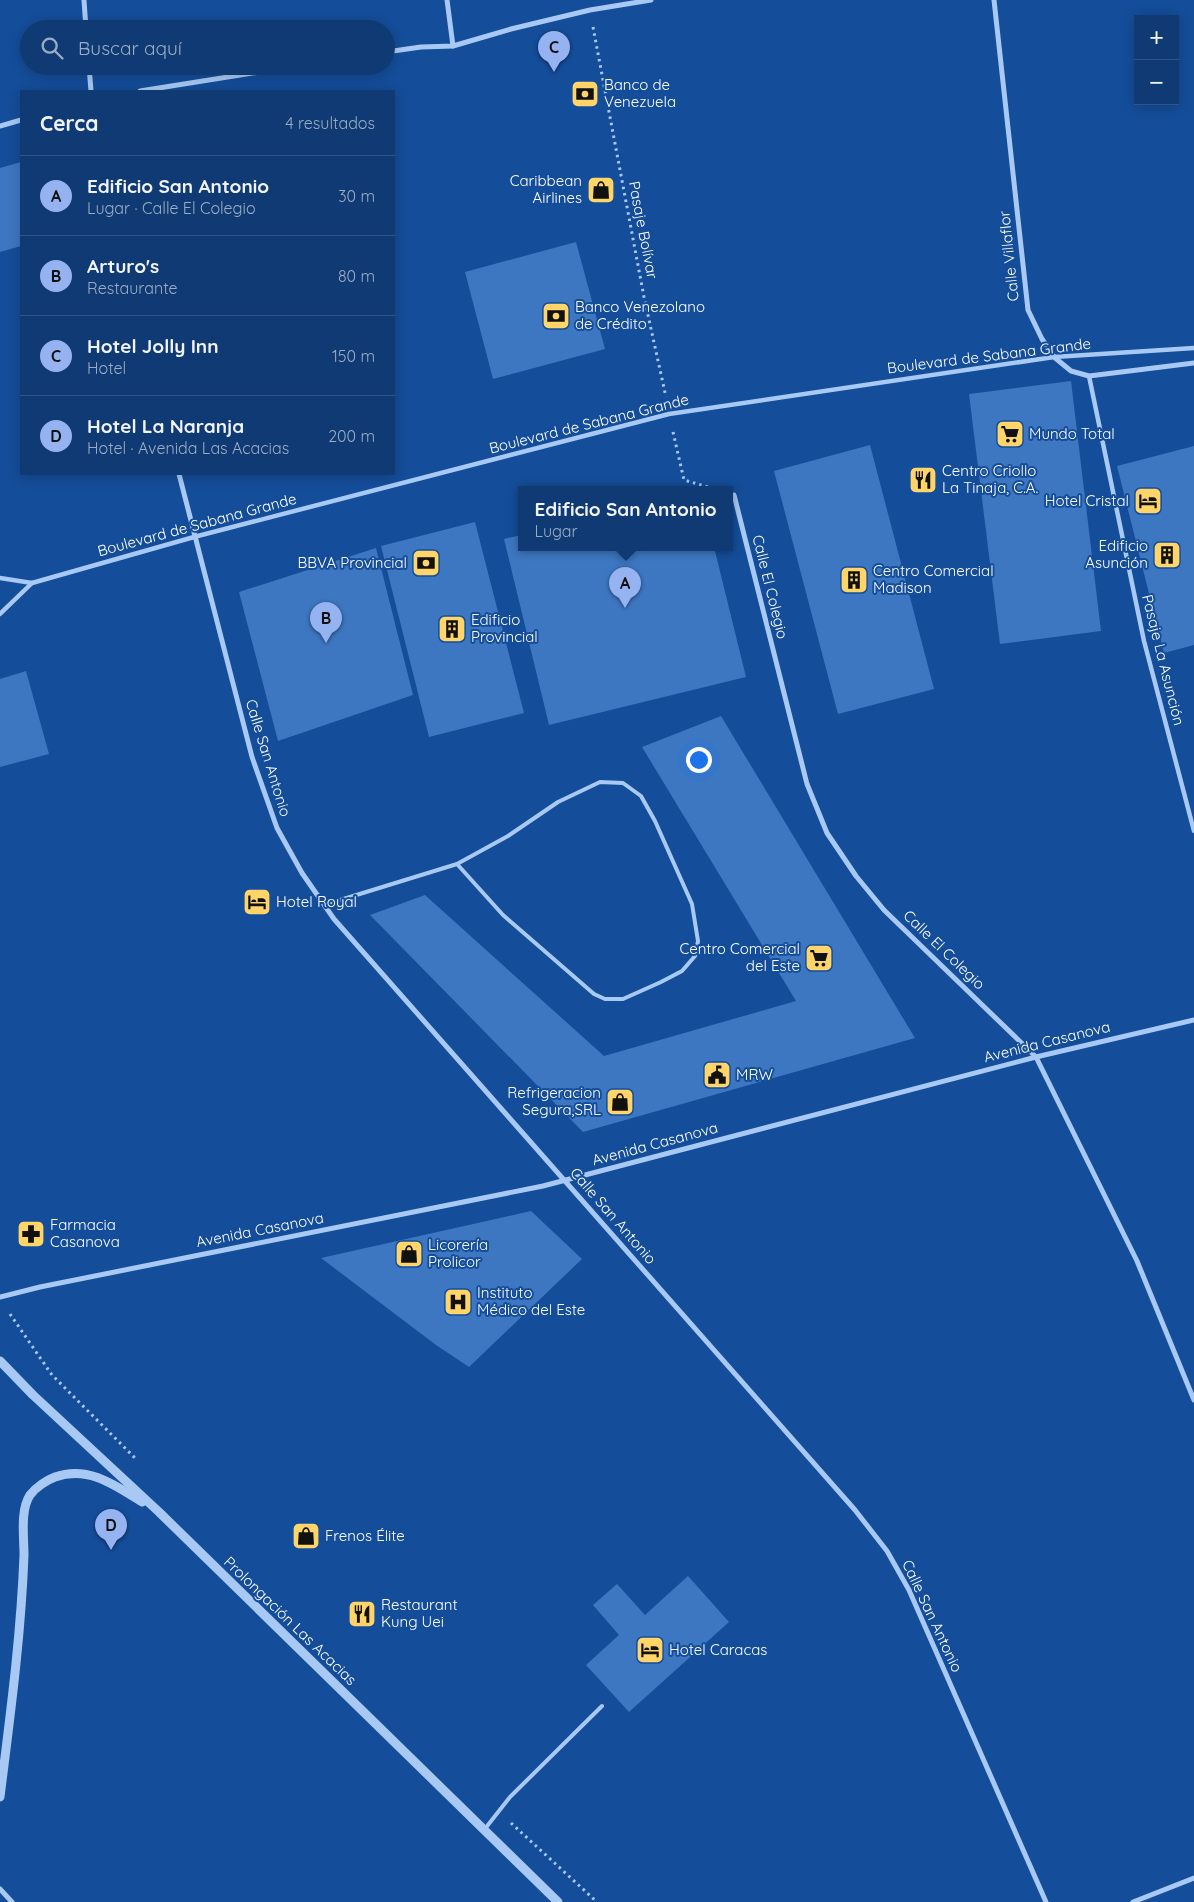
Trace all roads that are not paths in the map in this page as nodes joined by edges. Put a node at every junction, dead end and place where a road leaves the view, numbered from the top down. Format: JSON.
{"nodes":[{"id":1,"x":84,"y":0,"type":"edge"},
{"id":2,"x":447,"y":0,"type":"edge"},
{"id":3,"x":651,"y":0,"type":"edge"},
{"id":4,"x":994,"y":0,"type":"edge"},
{"id":5,"x":85,"y":20,"type":"edge"},
{"id":6,"x":453,"y":46,"type":"junction"},
{"id":7,"x":395,"y":50,"type":"edge"},
{"id":8,"x":90,"y":75,"type":"edge"},
{"id":9,"x":240,"y":75,"type":"edge"},
{"id":10,"x":91,"y":90,"type":"edge"},
{"id":11,"x":146,"y":90,"type":"edge"},
{"id":12,"x":20,"y":120,"type":"edge"},
{"id":13,"x":0,"y":126,"type":"edge"},
{"id":14,"x":1194,"y":348,"type":"edge"},
{"id":15,"x":1054,"y":358,"type":"junction"},
{"id":16,"x":1194,"y":363,"type":"edge"},
{"id":17,"x":1089,"y":376,"type":"junction"},
{"id":18,"x":179,"y":475,"type":"edge"},
{"id":19,"x":734,"y":495,"type":"dead end"},
{"id":20,"x":194,"y":537,"type":"junction"},
{"id":21,"x":0,"y":578,"type":"edge"},
{"id":22,"x":32,"y":583,"type":"junction"},
{"id":23,"x":0,"y":614,"type":"edge"},
{"id":24,"x":1194,"y":831,"type":"edge"},
{"id":25,"x":457,"y":864,"type":"junction"},
{"id":26,"x":324,"y":905,"type":"junction"},
{"id":27,"x":1194,"y":1020,"type":"edge"},
{"id":28,"x":1036,"y":1057,"type":"junction"},
{"id":29,"x":565,"y":1180,"type":"junction"},
{"id":30,"x":0,"y":1298,"type":"edge"},
{"id":31,"x":0,"y":1361,"type":"edge"},
{"id":32,"x":1194,"y":1400,"type":"edge"},
{"id":33,"x":159,"y":1512,"type":"junction"},
{"id":34,"x":602,"y":1706,"type":"dead end"},
{"id":35,"x":0,"y":1797,"type":"edge"},
{"id":36,"x":484,"y":1830,"type":"junction"},
{"id":37,"x":1194,"y":1878,"type":"edge"},
{"id":38,"x":0,"y":1889,"type":"edge"},
{"id":39,"x":12,"y":1902,"type":"edge"},
{"id":40,"x":558,"y":1902,"type":"edge"},
{"id":41,"x":1046,"y":1902,"type":"edge"},
{"id":42,"x":1133,"y":1902,"type":"edge"}],
"edges":[{"from":1,"to":5,"type":"street"},
{"from":2,"to":6,"type":"street"},
{"from":3,"to":6,"type":"street"},
{"from":4,"to":15,"type":"street","name":"Calle Villaflor"},
{"from":6,"to":7,"type":"street"},
{"from":8,"to":10,"type":"street"},
{"from":9,"to":11,"type":"street"},
{"from":12,"to":13,"type":"street"},
{"from":14,"to":15,"type":"street","name":"Boulevard de Sabana Grande"},
{"from":15,"to":17,"type":"street","name":"Calle Villaflor"},
{"from":15,"to":20,"type":"street","name":"Boulevard de Sabana Grande"},
{"from":16,"to":17,"type":"street","name":"Calle Villaflor"},
{"from":17,"to":24,"type":"street","name":"Pasaje La Asunción"},
{"from":18,"to":20,"type":"street","name":"Calle San Antonio"},
{"from":19,"to":28,"type":"street","name":"Calle El Colegio"},
{"from":20,"to":22,"type":"street","name":"Boulevard de Sabana Grande"},
{"from":20,"to":26,"type":"street","name":"Calle San Antonio"},
{"from":21,"to":22,"type":"street","name":"Boulevard de Sabana Grande"},
{"from":22,"to":23,"type":"street","name":"Boulevard de Sabana Grande"},
{"from":25,"to":25,"type":"lane"},
{"from":25,"to":26,"type":"lane"},
{"from":26,"to":29,"type":"street","name":"Calle San Antonio"},
{"from":27,"to":28,"type":"street","name":"Avenida Casanova"},
{"from":28,"to":29,"type":"street","name":"Avenida Casanova"},
{"from":28,"to":32,"type":"street","name":"Calle El Colegio"},
{"from":29,"to":30,"type":"street","name":"Avenida Casanova"},
{"from":29,"to":41,"type":"street","name":"Calle San Antonio"},
{"from":31,"to":33,"type":"street","name":"Prolongación Las Acacias"},
{"from":33,"to":35,"type":"street"},
{"from":33,"to":36,"type":"street","name":"Prolongación Las Acacias"},
{"from":34,"to":36,"type":"lane"},
{"from":36,"to":40,"type":"street","name":"Prolongación Las Acacias"},
{"from":37,"to":42,"type":"street"},
{"from":38,"to":39,"type":"street"}]}
